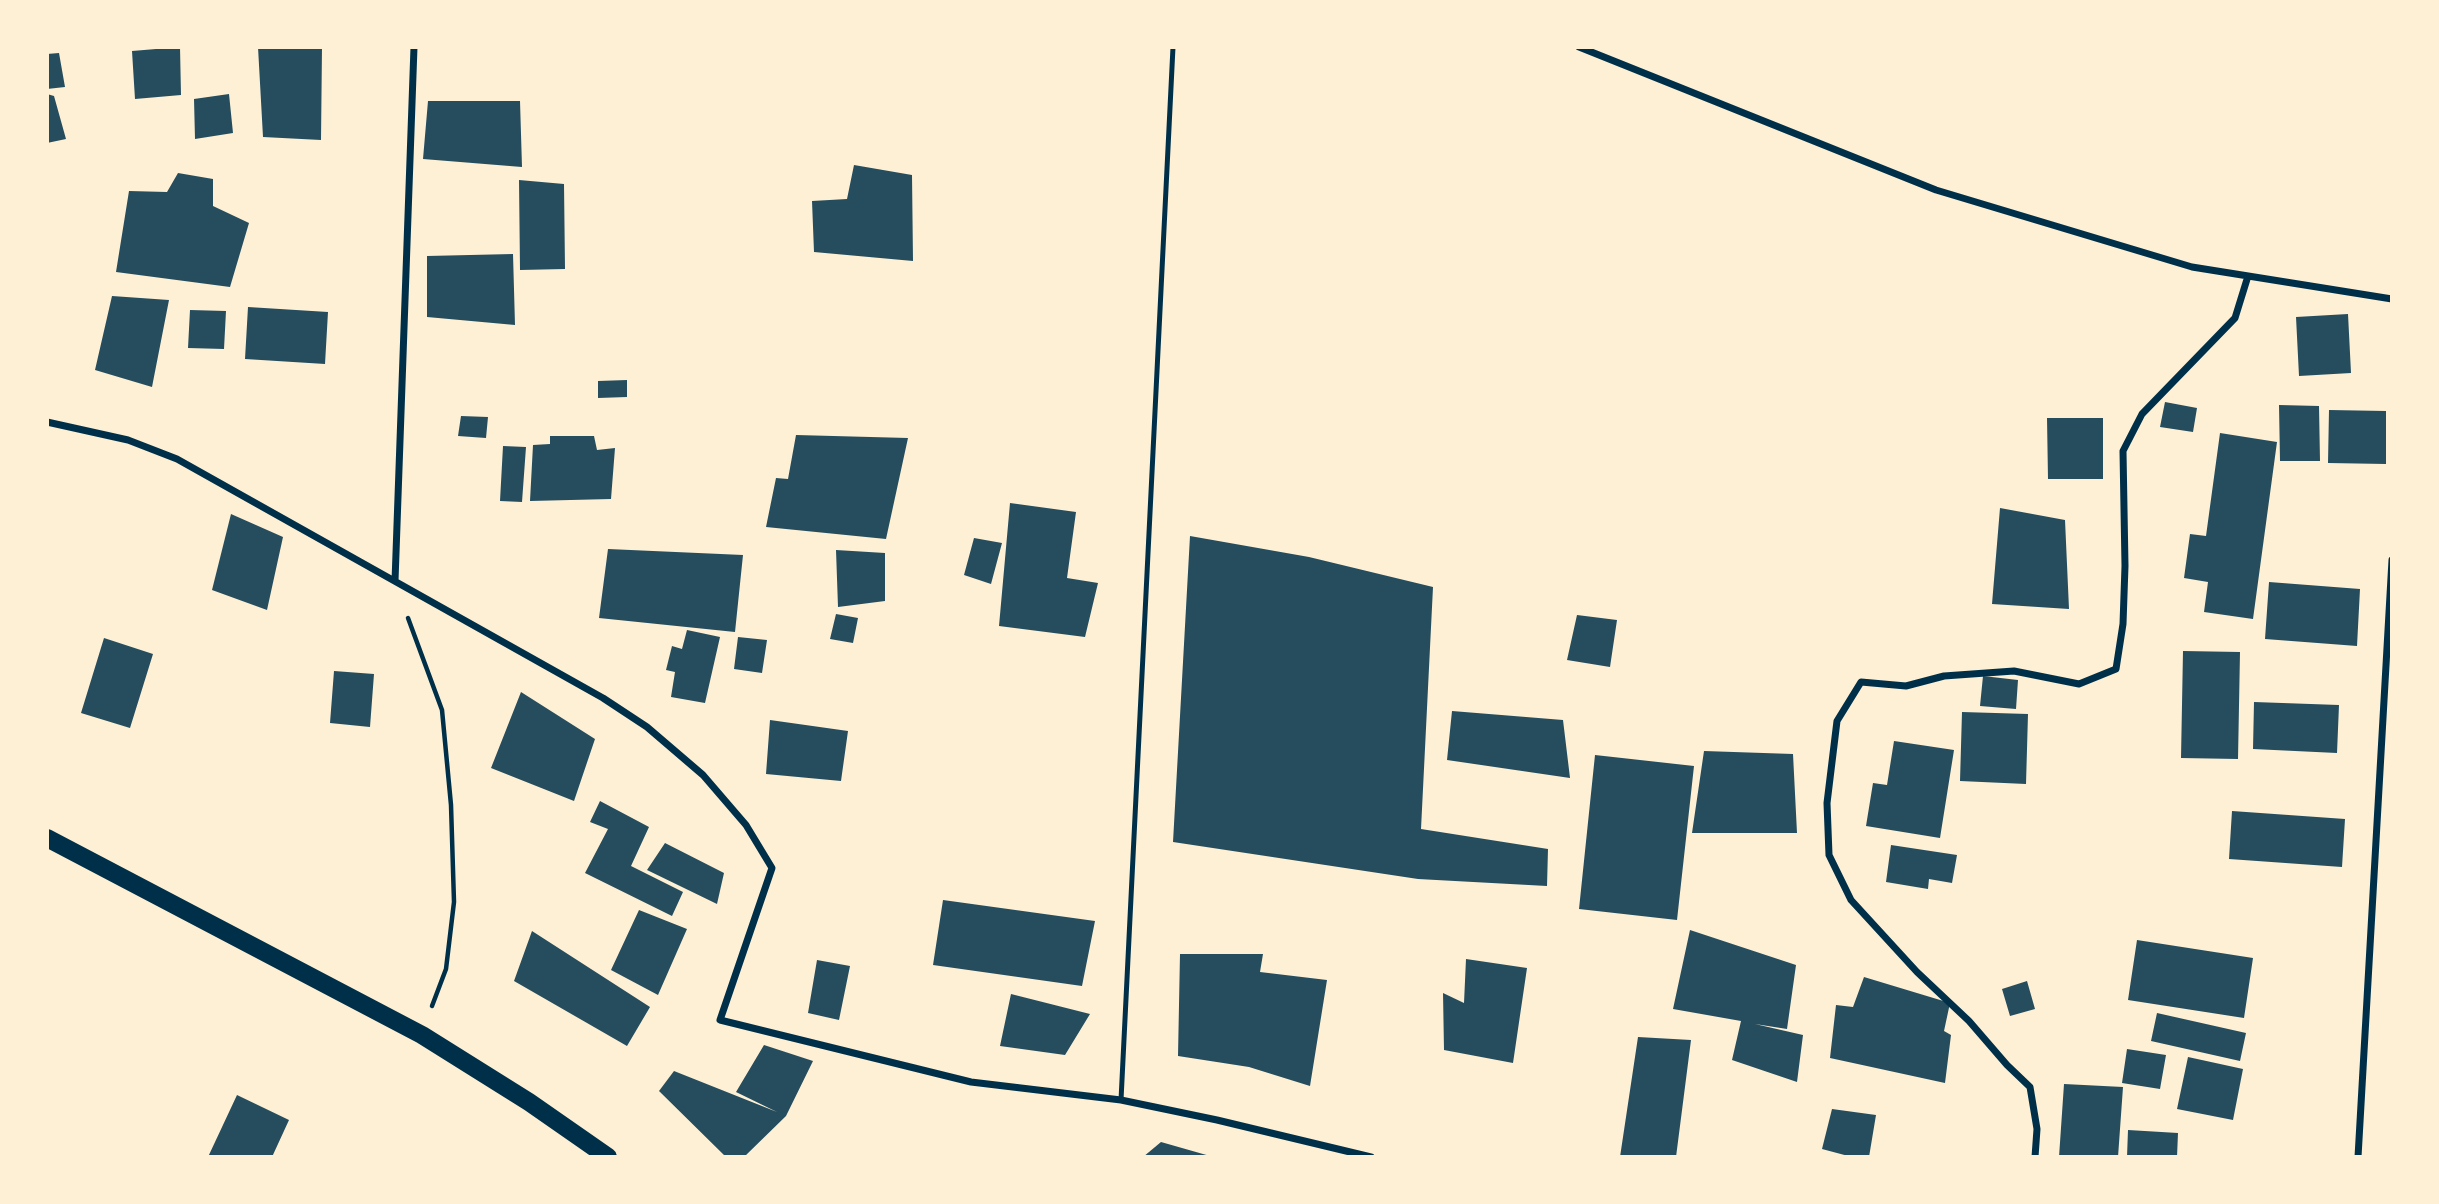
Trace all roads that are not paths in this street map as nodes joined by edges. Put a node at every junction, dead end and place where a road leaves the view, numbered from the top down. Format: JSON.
{"nodes":[{"id":1,"x":414,"y":47,"type":"edge"},
{"id":2,"x":1173,"y":47,"type":"edge"},
{"id":3,"x":1579,"y":47,"type":"edge"},
{"id":4,"x":2248,"y":276,"type":"junction"},
{"id":5,"x":2392,"y":299,"type":"edge"},
{"id":6,"x":47,"y":422,"type":"edge"},
{"id":7,"x":2392,"y":560,"type":"edge"},
{"id":8,"x":395,"y":581,"type":"junction"},
{"id":9,"x":47,"y":838,"type":"edge"},
{"id":10,"x":1121,"y":1101,"type":"junction"},
{"id":11,"x":608,"y":1157,"type":"edge"},
{"id":12,"x":1371,"y":1157,"type":"edge"},
{"id":13,"x":2035,"y":1157,"type":"edge"},
{"id":14,"x":2358,"y":1157,"type":"edge"}],
"edges":[{"from":1,"to":8,"type":"street"},
{"from":2,"to":10,"type":"lane"},
{"from":3,"to":4,"type":"street"},
{"from":4,"to":5,"type":"street"},
{"from":4,"to":13,"type":"street"},
{"from":6,"to":8,"type":"street"},
{"from":7,"to":14,"type":"street"},
{"from":8,"to":10,"type":"street"},
{"from":9,"to":11,"type":"main road"},
{"from":10,"to":12,"type":"street"}]}
